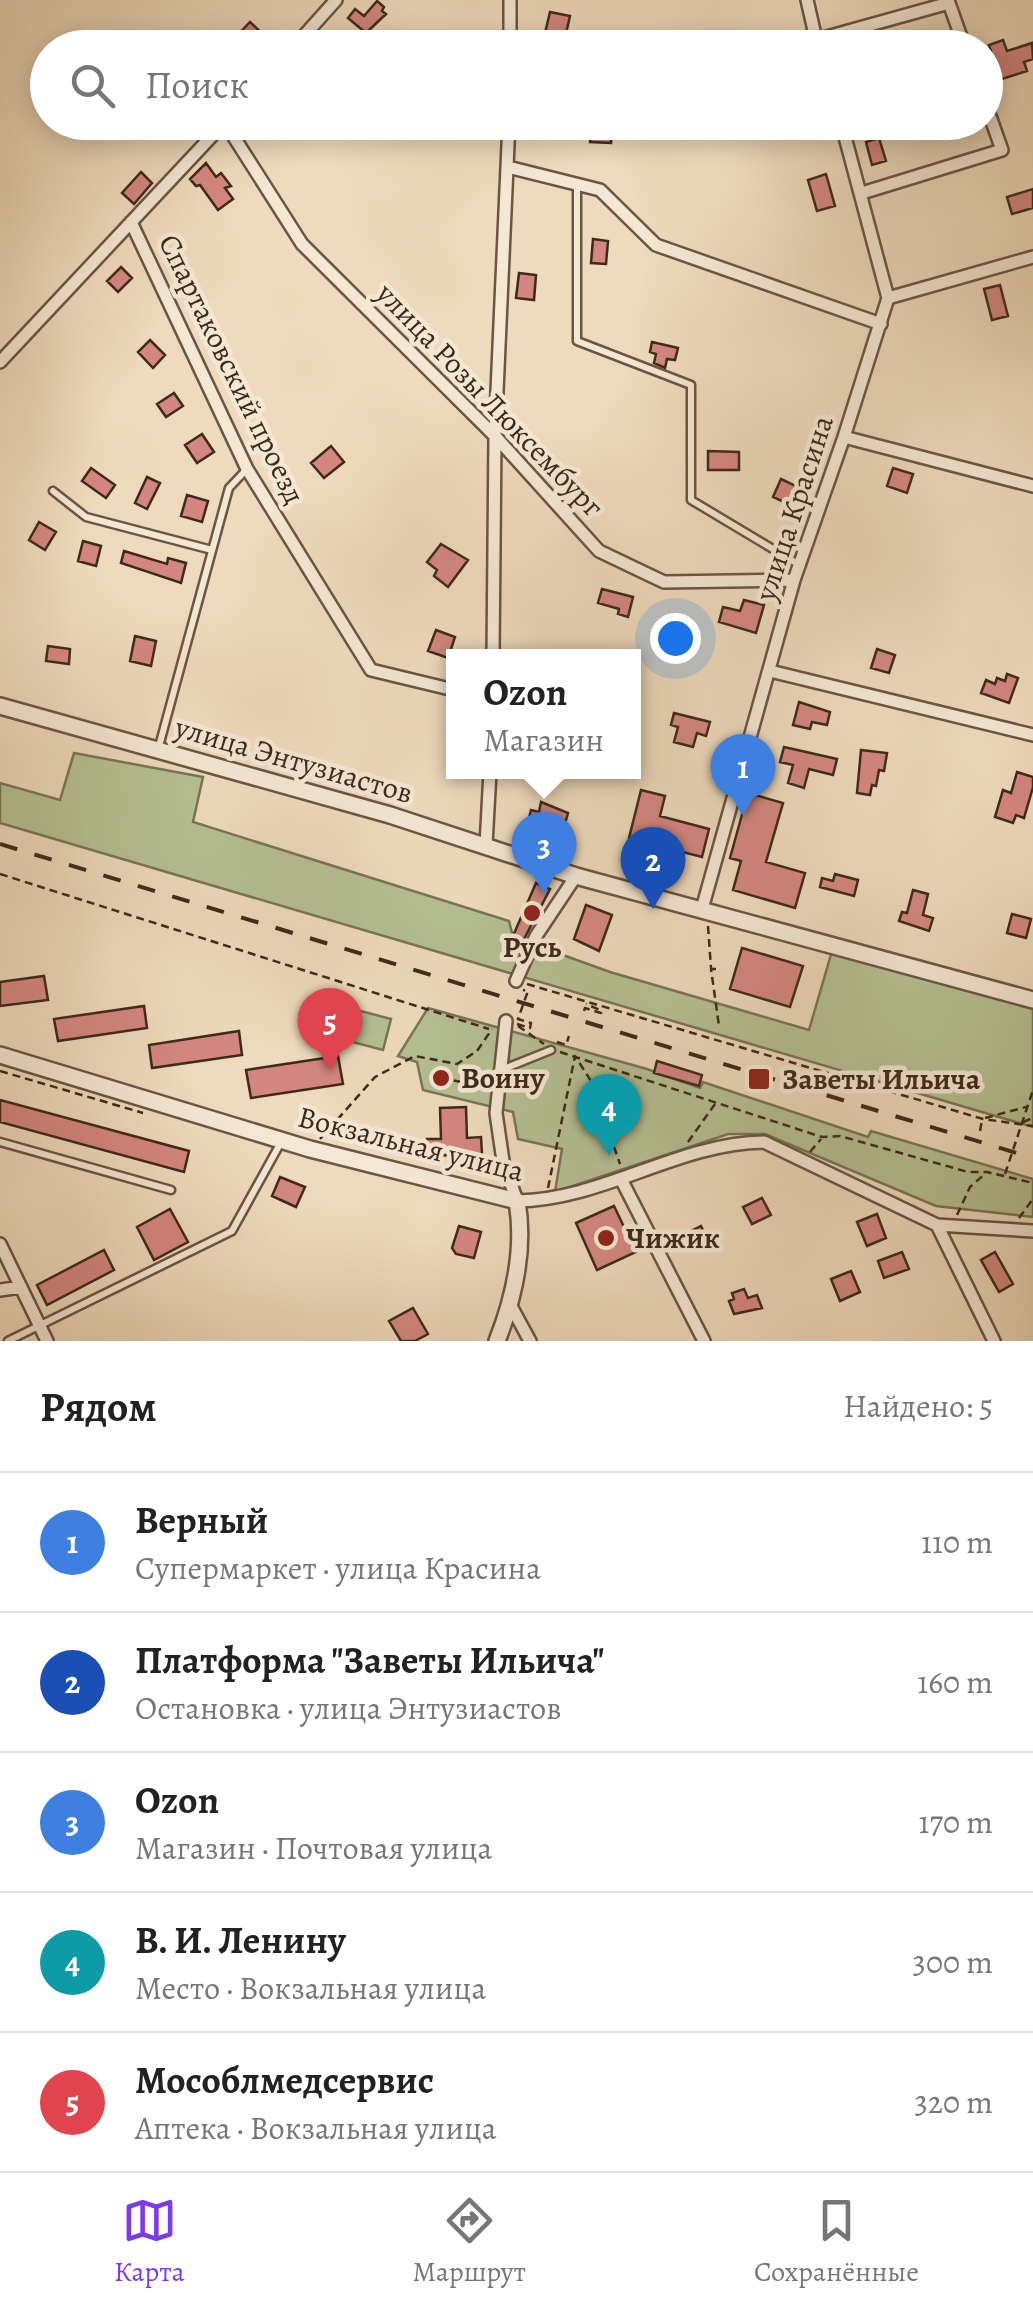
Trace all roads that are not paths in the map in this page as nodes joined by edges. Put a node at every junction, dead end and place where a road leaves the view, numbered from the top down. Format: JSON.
{"nodes":[{"id":1,"x":336,"y":0,"type":"edge"},
{"id":2,"x":510,"y":0,"type":"edge"},
{"id":3,"x":807,"y":0,"type":"edge"},
{"id":4,"x":309,"y":30,"type":"edge"},
{"id":5,"x":510,"y":30,"type":"edge"},
{"id":6,"x":814,"y":30,"type":"edge"},
{"id":7,"x":862,"y":30,"type":"edge"},
{"id":8,"x":959,"y":30,"type":"edge"},
{"id":9,"x":209,"y":140,"type":"edge"},
{"id":10,"x":236,"y":140,"type":"edge"},
{"id":11,"x":509,"y":140,"type":"edge"},
{"id":12,"x":846,"y":140,"type":"edge"},
{"id":13,"x":998,"y":140,"type":"edge"},
{"id":14,"x":508,"y":167,"type":"junction"},
{"id":15,"x":576,"y":184,"type":"junction"},
{"id":16,"x":862,"y":193,"type":"junction"},
{"id":17,"x":132,"y":222,"type":"junction"},
{"id":18,"x":1033,"y":256,"type":"edge"},
{"id":19,"x":888,"y":298,"type":"junction"},
{"id":20,"x":881,"y":324,"type":"junction"},
{"id":21,"x":0,"y":362,"type":"edge"},
{"id":22,"x":495,"y":436,"type":"junction"},
{"id":23,"x":844,"y":437,"type":"junction"},
{"id":24,"x":248,"y":469,"type":"junction"},
{"id":25,"x":1033,"y":486,"type":"edge"},
{"id":26,"x":54,"y":491,"type":"dead end"},
{"id":27,"x":212,"y":550,"type":"junction"},
{"id":28,"x":800,"y":564,"type":"junction"},
{"id":29,"x":794,"y":580,"type":"junction"},
{"id":30,"x":493,"y":649,"type":"edge"},
{"id":31,"x":770,"y":671,"type":"junction"},
{"id":32,"x":446,"y":688,"type":"edge"},
{"id":33,"x":0,"y":706,"type":"edge"},
{"id":34,"x":1033,"y":735,"type":"edge"},
{"id":35,"x":158,"y":750,"type":"junction"},
{"id":36,"x":490,"y":779,"type":"edge"},
{"id":37,"x":486,"y":845,"type":"junction"},
{"id":38,"x":576,"y":876,"type":"junction"},
{"id":39,"x":704,"y":910,"type":"junction"},
{"id":40,"x":516,"y":981,"type":"road end"},
{"id":41,"x":1033,"y":1000,"type":"edge"},
{"id":42,"x":506,"y":1022,"type":"road end"},
{"id":43,"x":551,"y":1050,"type":"road end"},
{"id":44,"x":0,"y":1055,"type":"edge"},
{"id":45,"x":501,"y":1070,"type":"junction"},
{"id":46,"x":281,"y":1141,"type":"junction"},
{"id":47,"x":0,"y":1142,"type":"edge"},
{"id":48,"x":624,"y":1180,"type":"junction"},
{"id":49,"x":171,"y":1190,"type":"dead end"},
{"id":50,"x":516,"y":1201,"type":"junction"},
{"id":51,"x":937,"y":1224,"type":"junction"},
{"id":52,"x":1033,"y":1231,"type":"edge"},
{"id":53,"x":0,"y":1244,"type":"edge"},
{"id":54,"x":21,"y":1287,"type":"junction"},
{"id":55,"x":0,"y":1290,"type":"edge"},
{"id":56,"x":511,"y":1306,"type":"junction"},
{"id":57,"x":40,"y":1327,"type":"junction"},
{"id":58,"x":8,"y":1341,"type":"edge"},
{"id":59,"x":46,"y":1341,"type":"edge"},
{"id":60,"x":497,"y":1341,"type":"edge"},
{"id":61,"x":530,"y":1341,"type":"edge"},
{"id":62,"x":704,"y":1341,"type":"edge"},
{"id":63,"x":994,"y":1341,"type":"edge"}],
"edges":[{"from":1,"to":4,"type":"street"},
{"from":2,"to":5,"type":"street"},
{"from":3,"to":6,"type":"street"},
{"from":7,"to":8,"type":"street"},
{"from":9,"to":17,"type":"street"},
{"from":10,"to":22,"type":"street","name":"улица Розы Люксембург"},
{"from":11,"to":14,"type":"street"},
{"from":12,"to":16,"type":"street","name":"улица Красина"},
{"from":13,"to":16,"type":"street"},
{"from":14,"to":15,"type":"street"},
{"from":14,"to":22,"type":"street"},
{"from":15,"to":20,"type":"street"},
{"from":15,"to":28,"type":"lane"},
{"from":16,"to":19,"type":"street","name":"улица Красина"},
{"from":17,"to":21,"type":"street"},
{"from":17,"to":24,"type":"street","name":"Спартаковский проезд"},
{"from":18,"to":19,"type":"street"},
{"from":19,"to":20,"type":"street","name":"улица Красина"},
{"from":20,"to":23,"type":"street","name":"улица Красина"},
{"from":22,"to":29,"type":"street","name":"улица Розы Люксембург"},
{"from":22,"to":30,"type":"street"},
{"from":23,"to":25,"type":"street"},
{"from":23,"to":28,"type":"street","name":"улица Красина"},
{"from":24,"to":27,"type":"lane"},
{"from":24,"to":32,"type":"street","name":"Спартаковский проезд"},
{"from":26,"to":27,"type":"lane"},
{"from":27,"to":35,"type":"lane"},
{"from":28,"to":29,"type":"street","name":"улица Красина"},
{"from":29,"to":31,"type":"street","name":"улица Красина"},
{"from":31,"to":34,"type":"street"},
{"from":31,"to":39,"type":"street","name":"улица Красина"},
{"from":33,"to":35,"type":"street","name":"улица Энтузиастов"},
{"from":35,"to":37,"type":"street","name":"улица Энтузиастов"},
{"from":36,"to":37,"type":"street"},
{"from":37,"to":38,"type":"street","name":"улица Энтузиастов"},
{"from":38,"to":39,"type":"street","name":"улица Энтузиастов"},
{"from":38,"to":40,"type":"street"},
{"from":39,"to":41,"type":"street","name":"улица Энтузиастов"},
{"from":42,"to":45,"type":"street"},
{"from":43,"to":45,"type":"lane"},
{"from":44,"to":46,"type":"street","name":"Вокзальная улица"},
{"from":45,"to":50,"type":"street"},
{"from":46,"to":50,"type":"street","name":"Вокзальная улица"},
{"from":46,"to":57,"type":"lane"},
{"from":47,"to":49,"type":"lane"},
{"from":48,"to":50,"type":"street","name":"Вокзальная улица"},
{"from":48,"to":51,"type":"street","name":"Вокзальная улица"},
{"from":48,"to":62,"type":"street"},
{"from":50,"to":56,"type":"street"},
{"from":51,"to":52,"type":"street","name":"Вокзальная улица"},
{"from":51,"to":63,"type":"street"},
{"from":53,"to":54,"type":"street"},
{"from":54,"to":55,"type":"street"},
{"from":54,"to":57,"type":"street"},
{"from":56,"to":60,"type":"street"},
{"from":56,"to":61,"type":"street"},
{"from":57,"to":58,"type":"lane"},
{"from":57,"to":59,"type":"street"}]}
